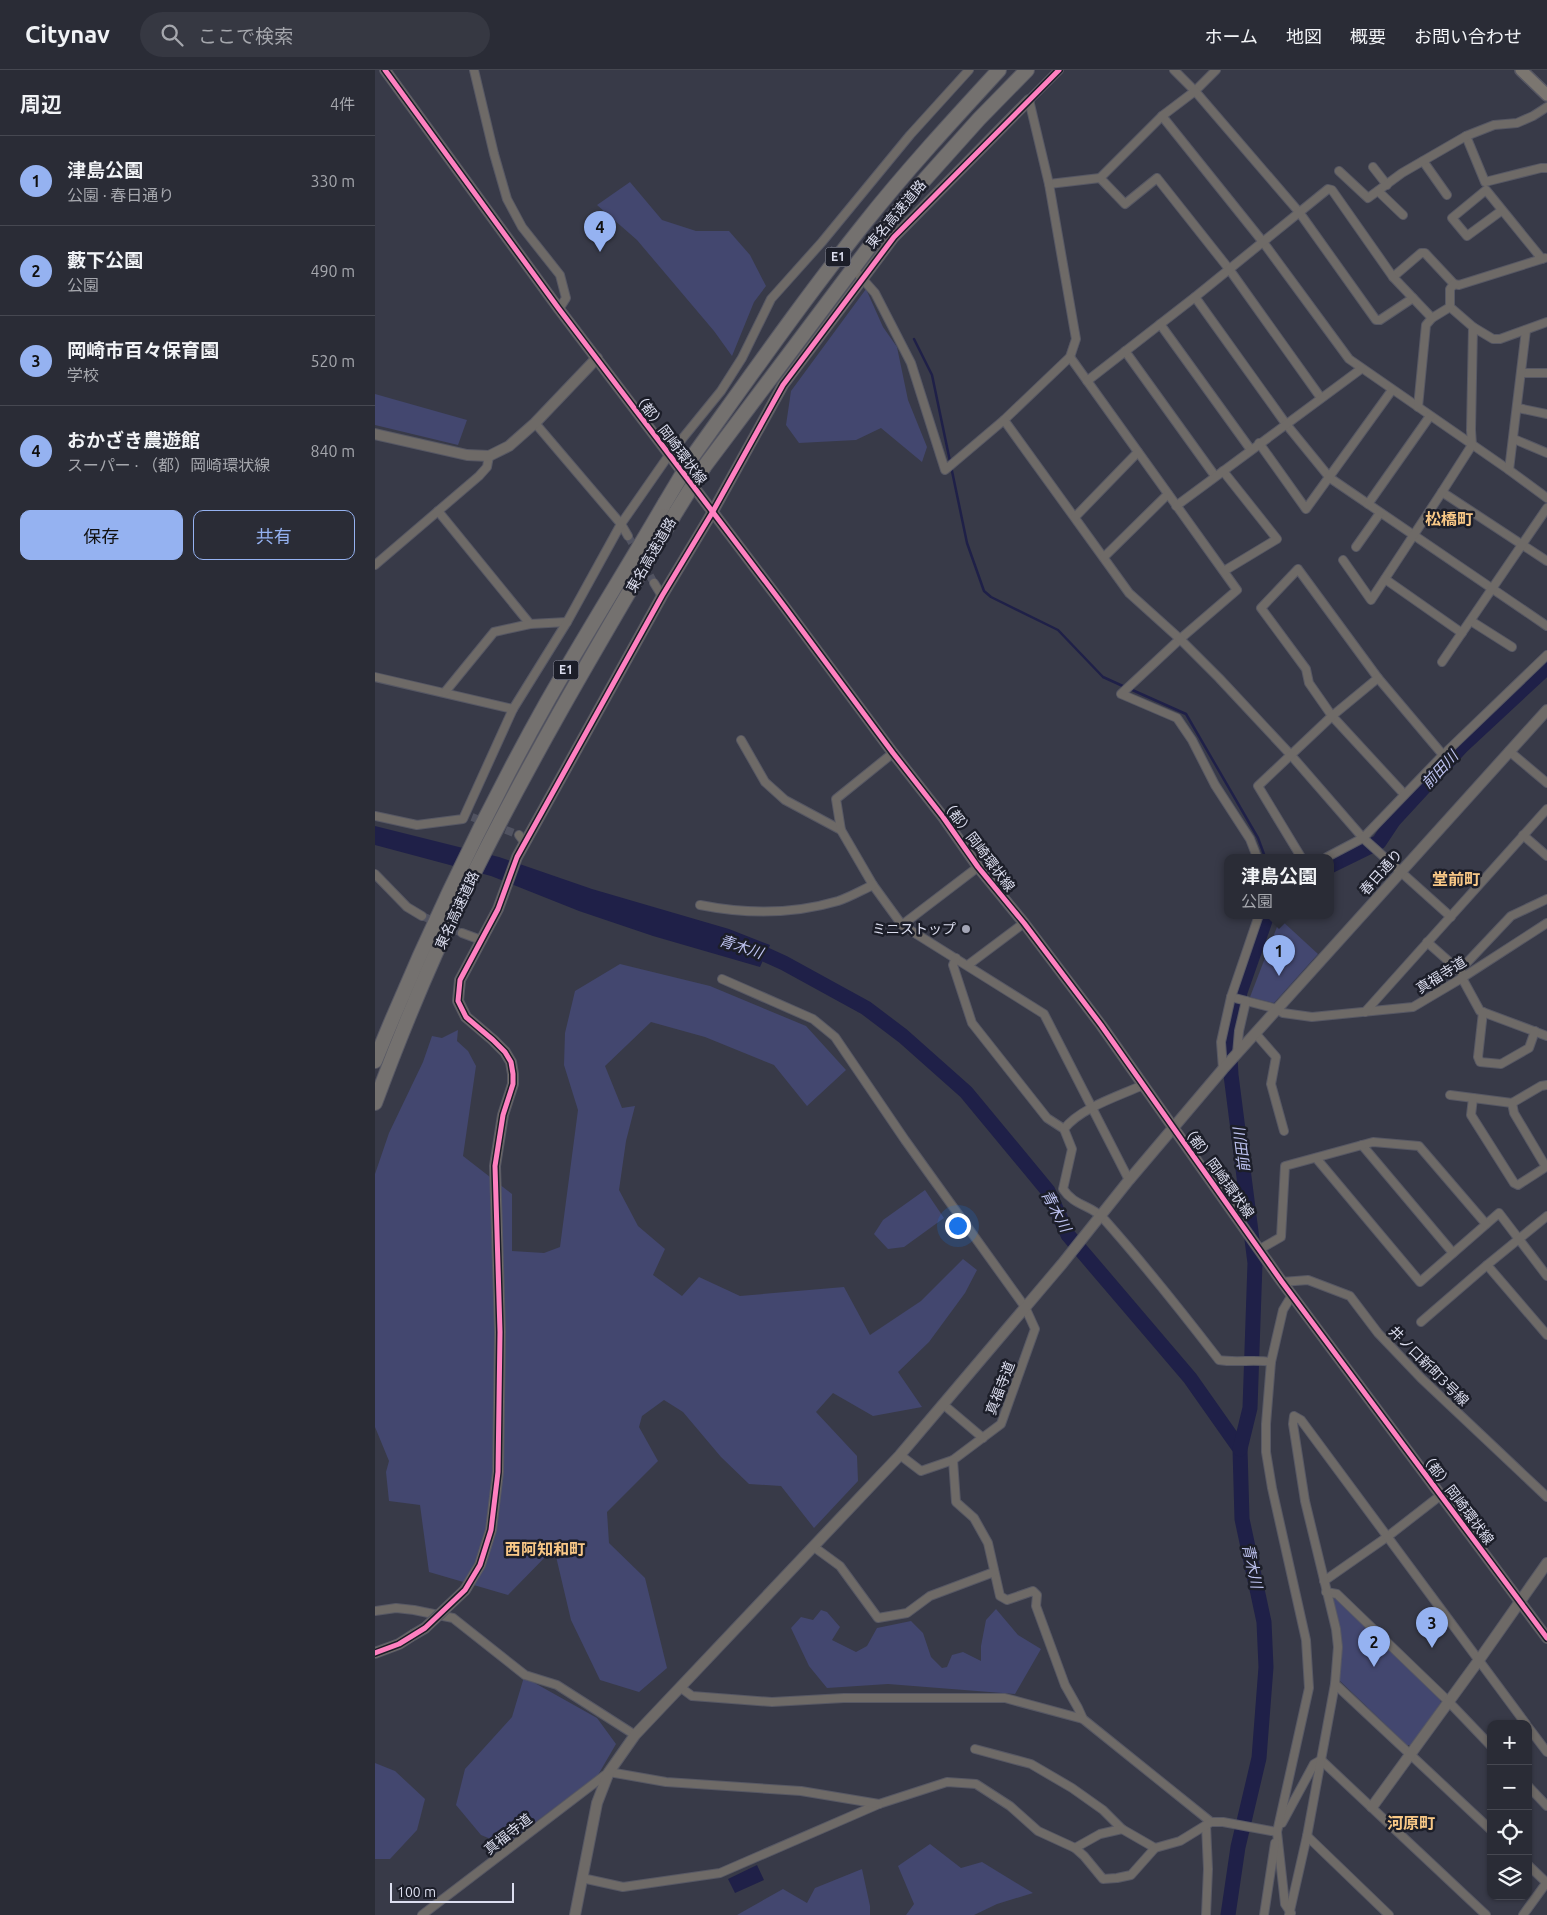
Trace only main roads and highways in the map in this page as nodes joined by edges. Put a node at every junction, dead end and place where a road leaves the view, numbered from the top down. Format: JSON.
{"nodes":[{"id":1,"x":999,"y":70,"type":"edge"},
{"id":2,"x":1027,"y":70,"type":"edge"},
{"id":3,"x":1521,"y":70,"type":"edge"},
{"id":4,"x":1547,"y":95,"type":"edge"},
{"id":5,"x":670,"y":508,"type":"junction"},
{"id":6,"x":455,"y":896,"type":"junction"},
{"id":7,"x":375,"y":1061,"type":"edge"},
{"id":8,"x":375,"y":1103,"type":"edge"}],
"edges":[{"from":1,"to":5,"type":"highway","name":"東名高速道路","number":"E1","bridge":true},
{"from":2,"to":5,"type":"highway","name":"東名高速道路","number":"E1","bridge":true},
{"from":3,"to":4,"type":"main road"},
{"from":5,"to":6,"type":"highway","name":"東名高速道路","number":"E1"},
{"from":5,"to":6,"type":"highway","name":"東名高速道路","number":"E1"},
{"from":6,"to":7,"type":"highway","name":"東名高速道路","number":"E1"},
{"from":6,"to":8,"type":"highway","name":"東名高速道路","number":"E1"}]}
